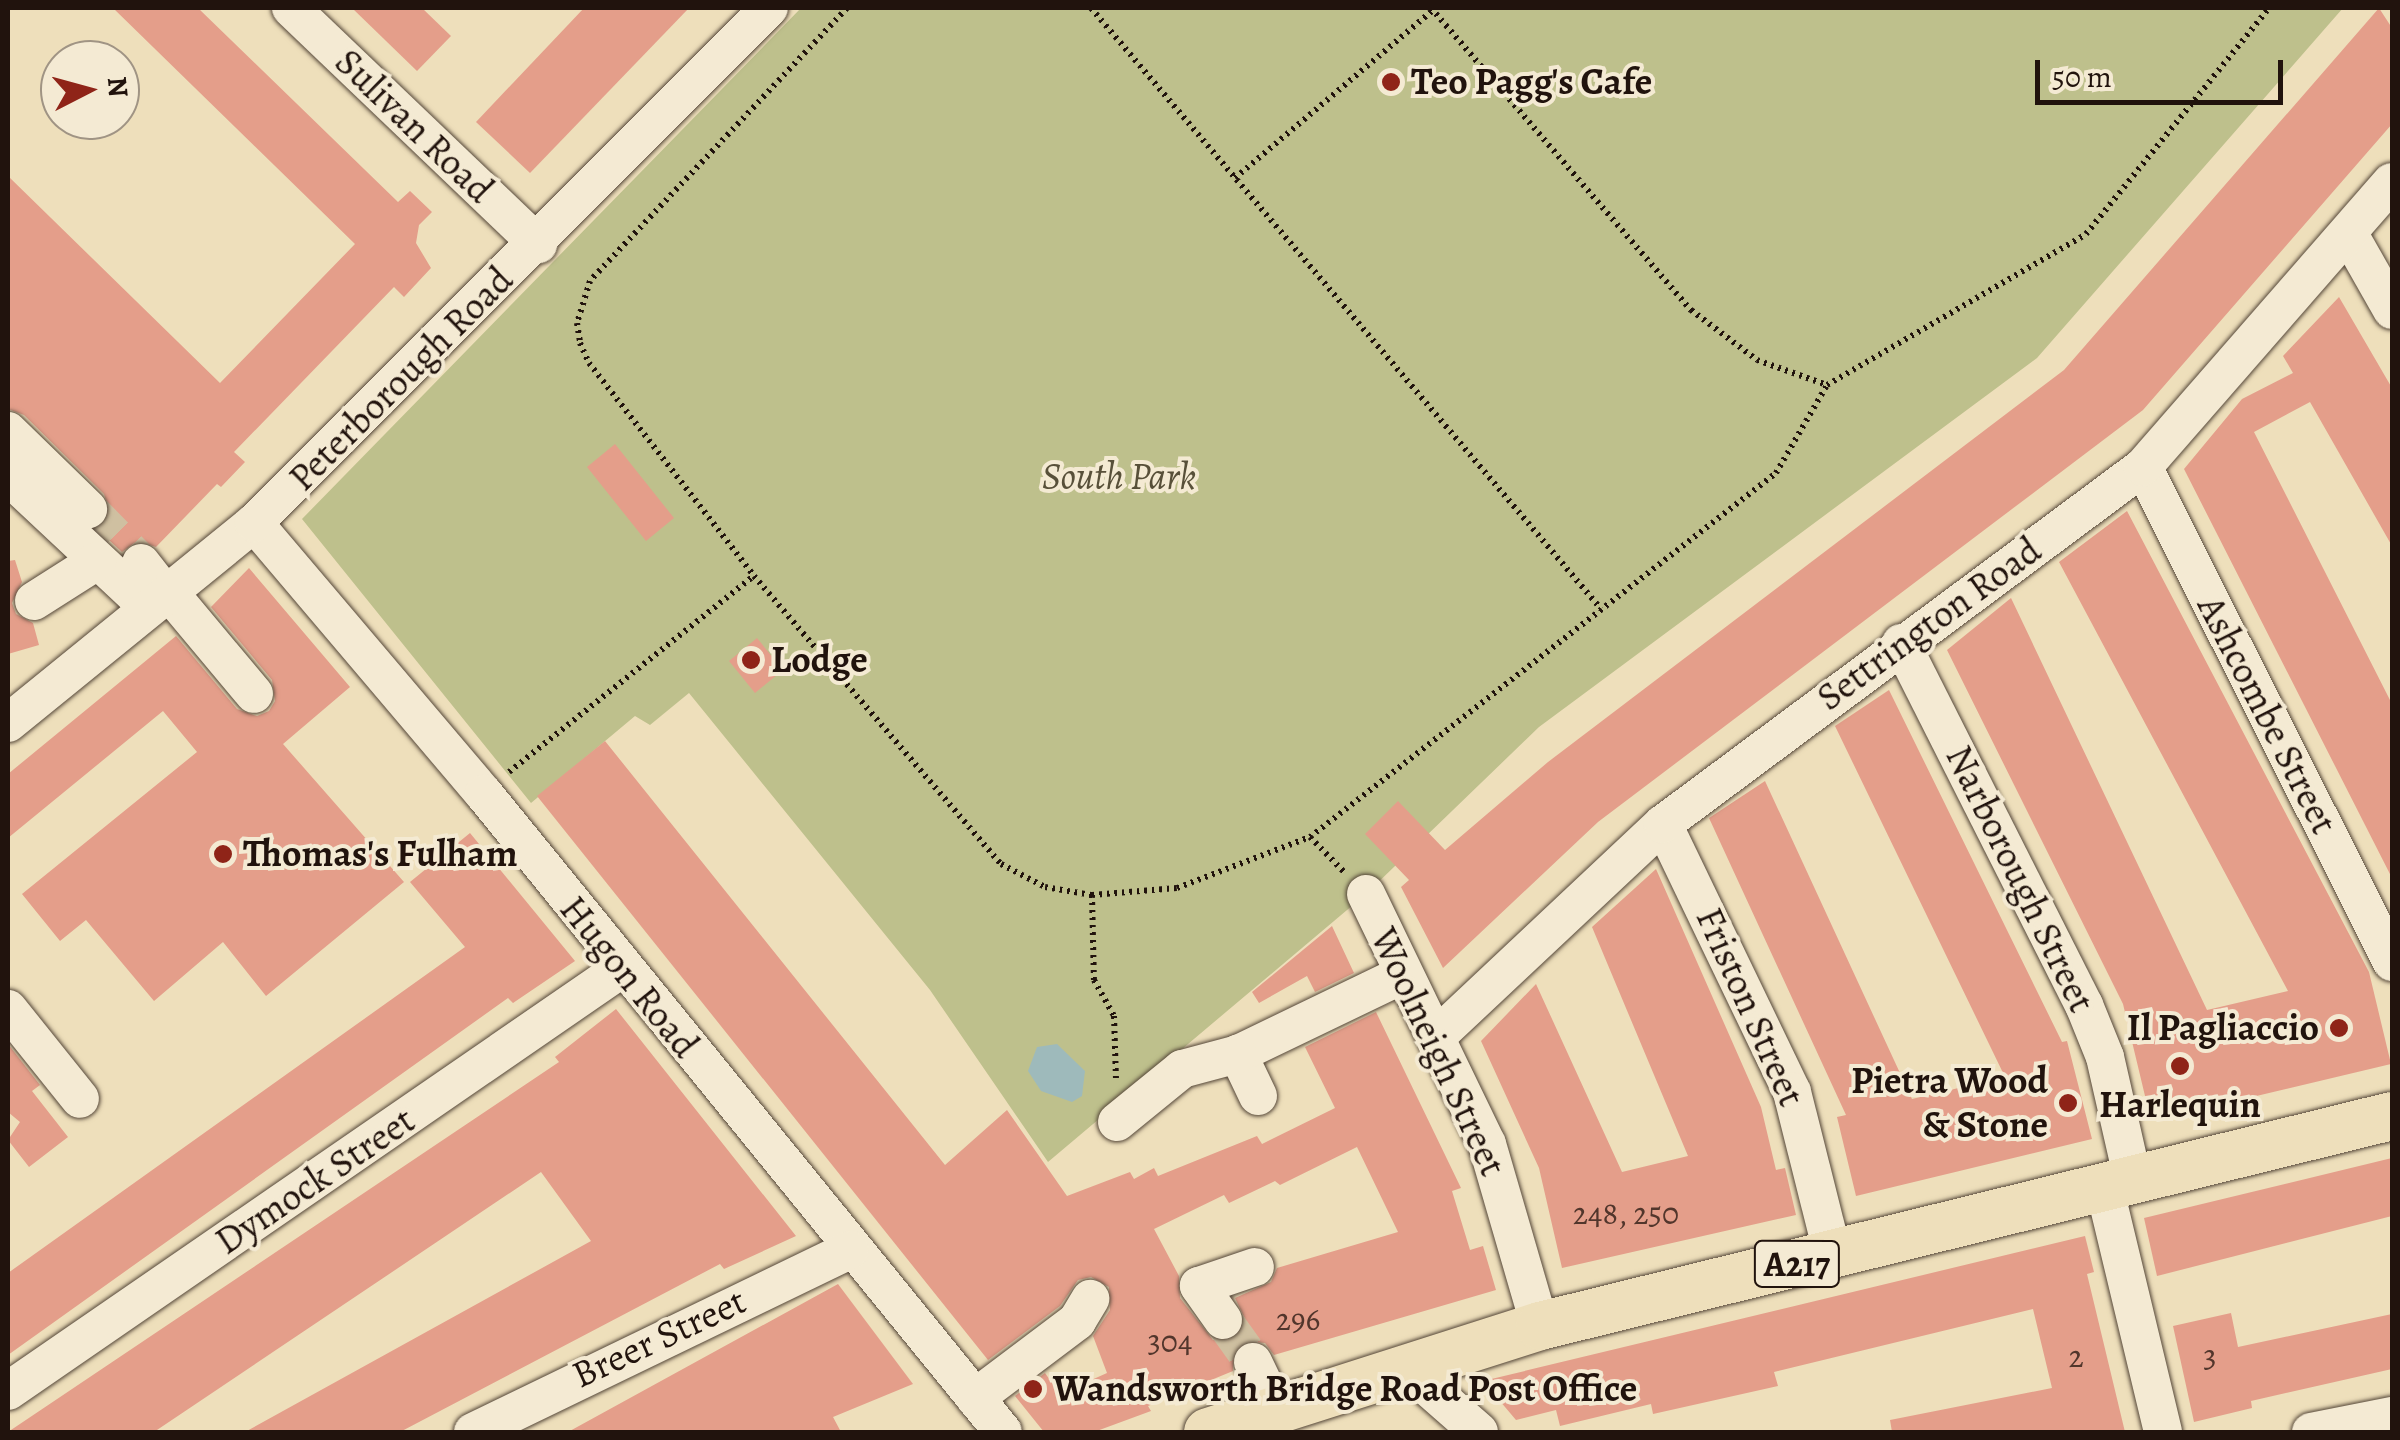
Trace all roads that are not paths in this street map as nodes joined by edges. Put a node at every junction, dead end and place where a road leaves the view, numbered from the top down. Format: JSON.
{"nodes":[{"id":1,"x":291,"y":8,"type":"edge"},
{"id":2,"x":769,"y":8,"type":"edge"},
{"id":3,"x":2392,"y":182,"type":"edge"},
{"id":4,"x":2350,"y":236,"type":"junction"},
{"id":5,"x":538,"y":244,"type":"junction"},
{"id":6,"x":2392,"y":310,"type":"edge"},
{"id":7,"x":8,"y":432,"type":"edge"},
{"id":8,"x":2143,"y":468,"type":"junction"},
{"id":9,"x":8,"y":476,"type":"edge"},
{"id":10,"x":88,"y":509,"type":"tunnel mouth"},
{"id":11,"x":254,"y":523,"type":"junction"},
{"id":12,"x":97,"y":561,"type":"junction"},
{"id":13,"x":140,"y":563,"type":"tunnel mouth"},
{"id":14,"x":160,"y":598,"type":"junction"},
{"id":15,"x":34,"y":601,"type":"dead end"},
{"id":16,"x":1901,"y":643,"type":"junction"},
{"id":17,"x":254,"y":694,"type":"dead end"},
{"id":18,"x":8,"y":722,"type":"edge"},
{"id":19,"x":1662,"y":824,"type":"junction"},
{"id":20,"x":1366,"y":894,"type":"road end"},
{"id":21,"x":2392,"y":962,"type":"edge"},
{"id":22,"x":621,"y":969,"type":"junction"},
{"id":23,"x":1404,"y":974,"type":"junction"},
{"id":24,"x":8,"y":1009,"type":"edge"},
{"id":25,"x":1436,"y":1037,"type":"junction"},
{"id":26,"x":1238,"y":1054,"type":"junction"},
{"id":27,"x":1258,"y":1096,"type":"dead end"},
{"id":28,"x":80,"y":1099,"type":"dead end"},
{"id":29,"x":1114,"y":1107,"type":"road end"},
{"id":30,"x":2392,"y":1116,"type":"edge"},
{"id":31,"x":2118,"y":1183,"type":"junction"},
{"id":32,"x":849,"y":1250,"type":"junction"},
{"id":33,"x":1833,"y":1255,"type":"junction"},
{"id":34,"x":1255,"y":1266,"type":"dead end"},
{"id":35,"x":1090,"y":1300,"type":"dead end"},
{"id":36,"x":1222,"y":1320,"type":"tunnel mouth"},
{"id":37,"x":1540,"y":1326,"type":"junction"},
{"id":38,"x":1253,"y":1362,"type":"tunnel mouth"},
{"id":39,"x":1406,"y":1368,"type":"junction"},
{"id":40,"x":8,"y":1391,"type":"edge"},
{"id":41,"x":975,"y":1398,"type":"junction"},
{"id":42,"x":1276,"y":1410,"type":"junction"},
{"id":43,"x":2392,"y":1416,"type":"edge"},
{"id":44,"x":473,"y":1432,"type":"edge"},
{"id":45,"x":1002,"y":1432,"type":"edge"},
{"id":46,"x":1208,"y":1432,"type":"edge"},
{"id":47,"x":1479,"y":1432,"type":"edge"},
{"id":48,"x":2162,"y":1432,"type":"edge"},
{"id":49,"x":2312,"y":1432,"type":"edge"}],
"edges":[{"from":1,"to":5,"type":"street","name":"Sulivan Road"},
{"from":2,"to":5,"type":"street","name":"Peterborough Road"},
{"from":3,"to":4,"type":"street","name":"Settrington Road"},
{"from":4,"to":6,"type":"street"},
{"from":4,"to":8,"type":"street","name":"Settrington Road"},
{"from":5,"to":11,"type":"street","name":"Peterborough Road"},
{"from":7,"to":10,"type":"street"},
{"from":8,"to":16,"type":"street","name":"Settrington Road"},
{"from":8,"to":21,"type":"street","name":"Ashcombe Street"},
{"from":9,"to":12,"type":"street"},
{"from":11,"to":14,"type":"street","name":"Peterborough Road"},
{"from":11,"to":22,"type":"street","name":"Hugon Road"},
{"from":12,"to":14,"type":"street"},
{"from":12,"to":15,"type":"street"},
{"from":13,"to":14,"type":"street"},
{"from":14,"to":17,"type":"street"},
{"from":14,"to":18,"type":"street","name":"Peterborough Road"},
{"from":16,"to":19,"type":"street","name":"Settrington Road"},
{"from":16,"to":31,"type":"street","name":"Narborough Street"},
{"from":19,"to":25,"type":"street","name":"Settrington Road"},
{"from":19,"to":33,"type":"street","name":"Friston Street"},
{"from":20,"to":23,"type":"street","name":"Woolneigh Street"},
{"from":22,"to":32,"type":"street","name":"Hugon Road"},
{"from":22,"to":40,"type":"street","name":"Dymock Street"},
{"from":23,"to":25,"type":"street","name":"Woolneigh Street"},
{"from":23,"to":26,"type":"street"},
{"from":24,"to":28,"type":"street"},
{"from":25,"to":37,"type":"street","name":"Woolneigh Street"},
{"from":26,"to":27,"type":"street"},
{"from":26,"to":29,"type":"street"},
{"from":30,"to":31,"type":"main road","number":"A217"},
{"from":31,"to":33,"type":"main road","number":"A217"},
{"from":31,"to":48,"type":"street","name":"Narborough Street"},
{"from":32,"to":41,"type":"street","name":"Hugon Road"},
{"from":32,"to":44,"type":"street","name":"Breer Street"},
{"from":33,"to":37,"type":"main road","number":"A217"},
{"from":34,"to":36,"type":"street"},
{"from":35,"to":41,"type":"street"},
{"from":37,"to":39,"type":"main road","number":"A217"},
{"from":38,"to":42,"type":"street"},
{"from":39,"to":42,"type":"main road","number":"A217"},
{"from":39,"to":47,"type":"street"},
{"from":41,"to":45,"type":"street","name":"Hugon Road"},
{"from":42,"to":46,"type":"main road","number":"A217"},
{"from":43,"to":49,"type":"street"}]}
